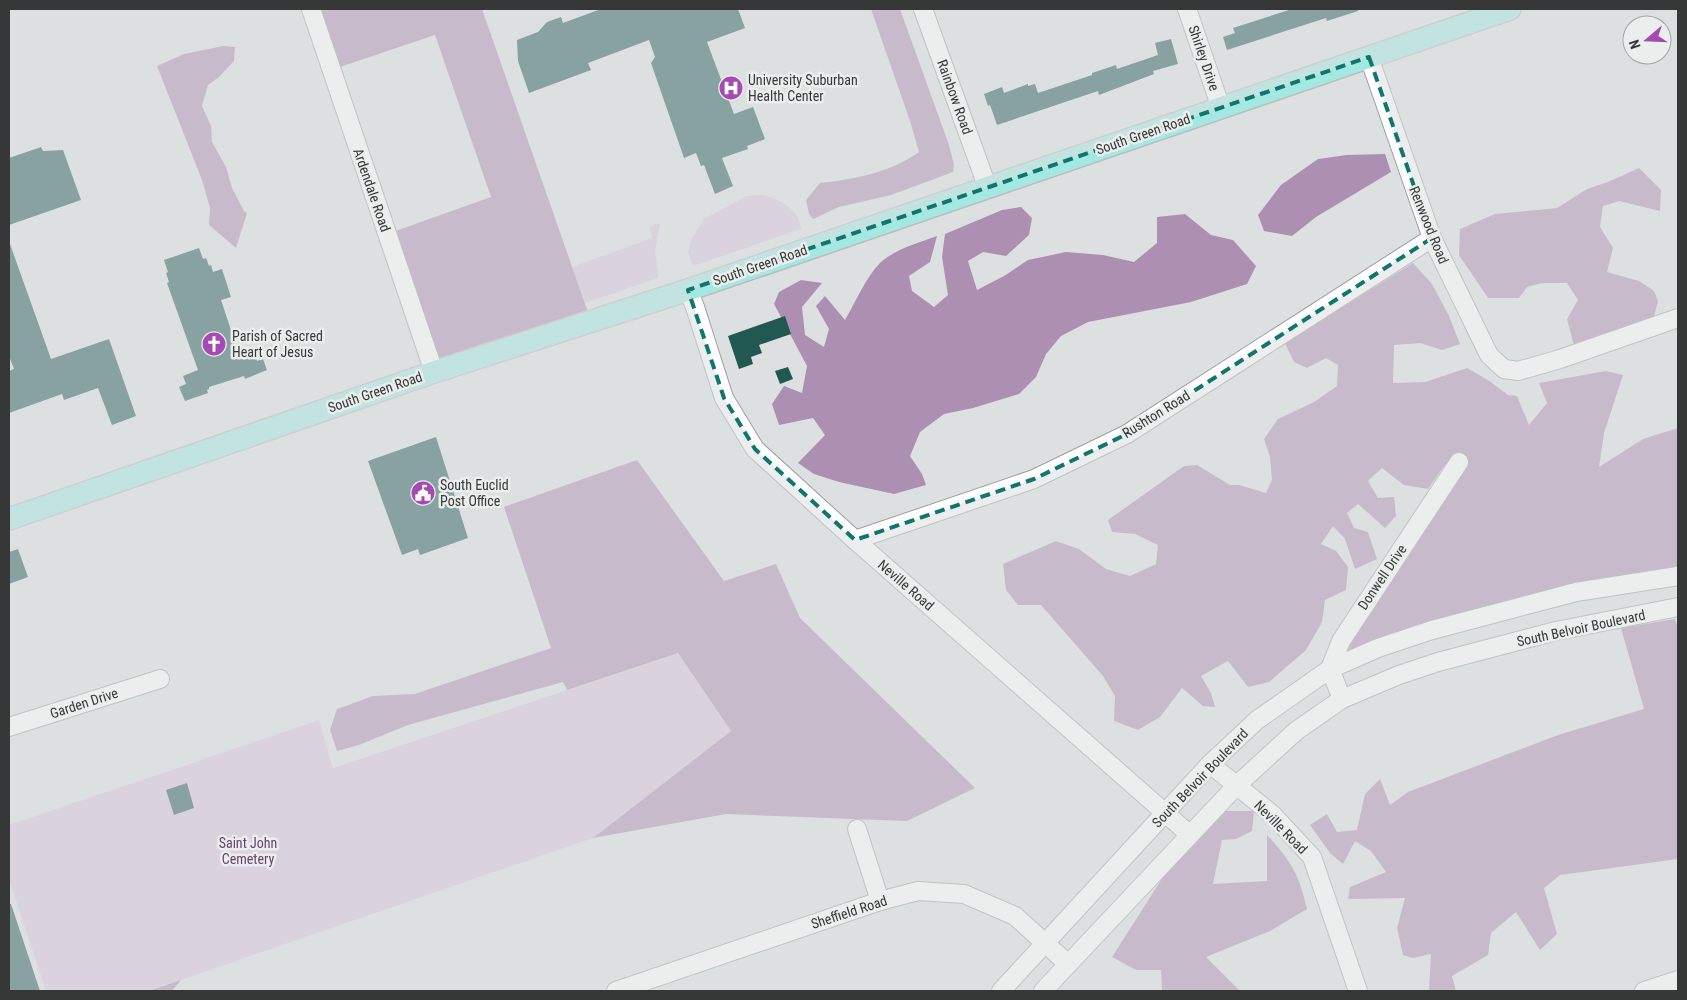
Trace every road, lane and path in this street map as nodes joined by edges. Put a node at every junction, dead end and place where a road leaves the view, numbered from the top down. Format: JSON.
{"nodes":[{"id":1,"x":310,"y":9,"type":"edge"},
{"id":2,"x":923,"y":9,"type":"edge"},
{"id":3,"x":1187,"y":9,"type":"edge"},
{"id":4,"x":1510,"y":9,"type":"edge"},
{"id":5,"x":1369,"y":57,"type":"junction"},
{"id":6,"x":1221,"y":108,"type":"junction"},
{"id":7,"x":987,"y":186,"type":"junction"},
{"id":8,"x":1432,"y":238,"type":"junction"},
{"id":9,"x":688,"y":290,"type":"junction"},
{"id":10,"x":1678,"y":318,"type":"edge"},
{"id":11,"x":434,"y":372,"type":"junction"},
{"id":12,"x":1459,"y":462,"type":"dead end"},
{"id":13,"x":9,"y":518,"type":"edge"},
{"id":14,"x":856,"y":540,"type":"junction"},
{"id":15,"x":1678,"y":576,"type":"edge"},
{"id":16,"x":1678,"y":608,"type":"edge"},
{"id":17,"x":1330,"y":669,"type":"junction"},
{"id":18,"x":160,"y":679,"type":"dead end"},
{"id":19,"x":1342,"y":699,"type":"junction"},
{"id":20,"x":9,"y":727,"type":"edge"},
{"id":21,"x":1210,"y":764,"type":"junction"},
{"id":22,"x":1237,"y":785,"type":"junction"},
{"id":23,"x":1166,"y":813,"type":"junction"},
{"id":24,"x":857,"y":829,"type":"dead end"},
{"id":25,"x":1189,"y":834,"type":"junction"},
{"id":26,"x":880,"y":901,"type":"junction"},
{"id":27,"x":1045,"y":942,"type":"junction"},
{"id":28,"x":1068,"y":964,"type":"junction"},
{"id":29,"x":1678,"y":980,"type":"edge"},
{"id":30,"x":616,"y":991,"type":"edge"},
{"id":31,"x":1000,"y":991,"type":"edge"},
{"id":32,"x":1043,"y":991,"type":"edge"},
{"id":33,"x":1358,"y":991,"type":"edge"},
{"id":34,"x":1644,"y":991,"type":"edge"}],
"edges":[{"from":1,"to":11,"type":"street","name":"Ardendale Road"},
{"from":2,"to":7,"type":"street","name":"Rainbow Road"},
{"from":3,"to":6,"type":"street","name":"Shirley Drive"},
{"from":4,"to":5,"type":"main road","name":"South Green Road"},
{"from":5,"to":6,"type":"main road","name":"South Green Road"},
{"from":5,"to":8,"type":"street","name":"Renwood Road"},
{"from":6,"to":7,"type":"main road","name":"South Green Road"},
{"from":7,"to":9,"type":"main road","name":"South Green Road"},
{"from":8,"to":10,"type":"street","name":"Renwood Road"},
{"from":8,"to":14,"type":"street","name":"Rushton Road"},
{"from":9,"to":11,"type":"main road","name":"South Green Road"},
{"from":9,"to":14,"type":"street","name":"Neville Road"},
{"from":11,"to":13,"type":"main road","name":"South Green Road"},
{"from":12,"to":17,"type":"street","name":"Donwell Drive"},
{"from":14,"to":23,"type":"street","name":"Neville Road"},
{"from":15,"to":17,"type":"street","name":"South Belvoir Boulevard"},
{"from":16,"to":19,"type":"street","name":"South Belvoir Boulevard"},
{"from":17,"to":19,"type":"street"},
{"from":17,"to":21,"type":"street","name":"South Belvoir Boulevard"},
{"from":18,"to":20,"type":"street","name":"Garden Drive"},
{"from":19,"to":22,"type":"street","name":"South Belvoir Boulevard"},
{"from":21,"to":22,"type":"street","name":"Neville Road"},
{"from":21,"to":23,"type":"street","name":"South Belvoir Boulevard"},
{"from":22,"to":25,"type":"street","name":"South Belvoir Boulevard"},
{"from":22,"to":33,"type":"street","name":"Neville Road"},
{"from":23,"to":25,"type":"street","name":"Neville Road"},
{"from":23,"to":27,"type":"street","name":"South Belvoir Boulevard"},
{"from":24,"to":26,"type":"street"},
{"from":25,"to":28,"type":"street","name":"South Belvoir Boulevard"},
{"from":26,"to":27,"type":"street","name":"Sheffield Road"},
{"from":26,"to":30,"type":"street","name":"Sheffield Road"},
{"from":27,"to":28,"type":"street","name":"Sheffield Road"},
{"from":27,"to":31,"type":"street","name":"South Belvoir Boulevard"},
{"from":28,"to":32,"type":"street","name":"South Belvoir Boulevard"},
{"from":29,"to":34,"type":"street"}]}
